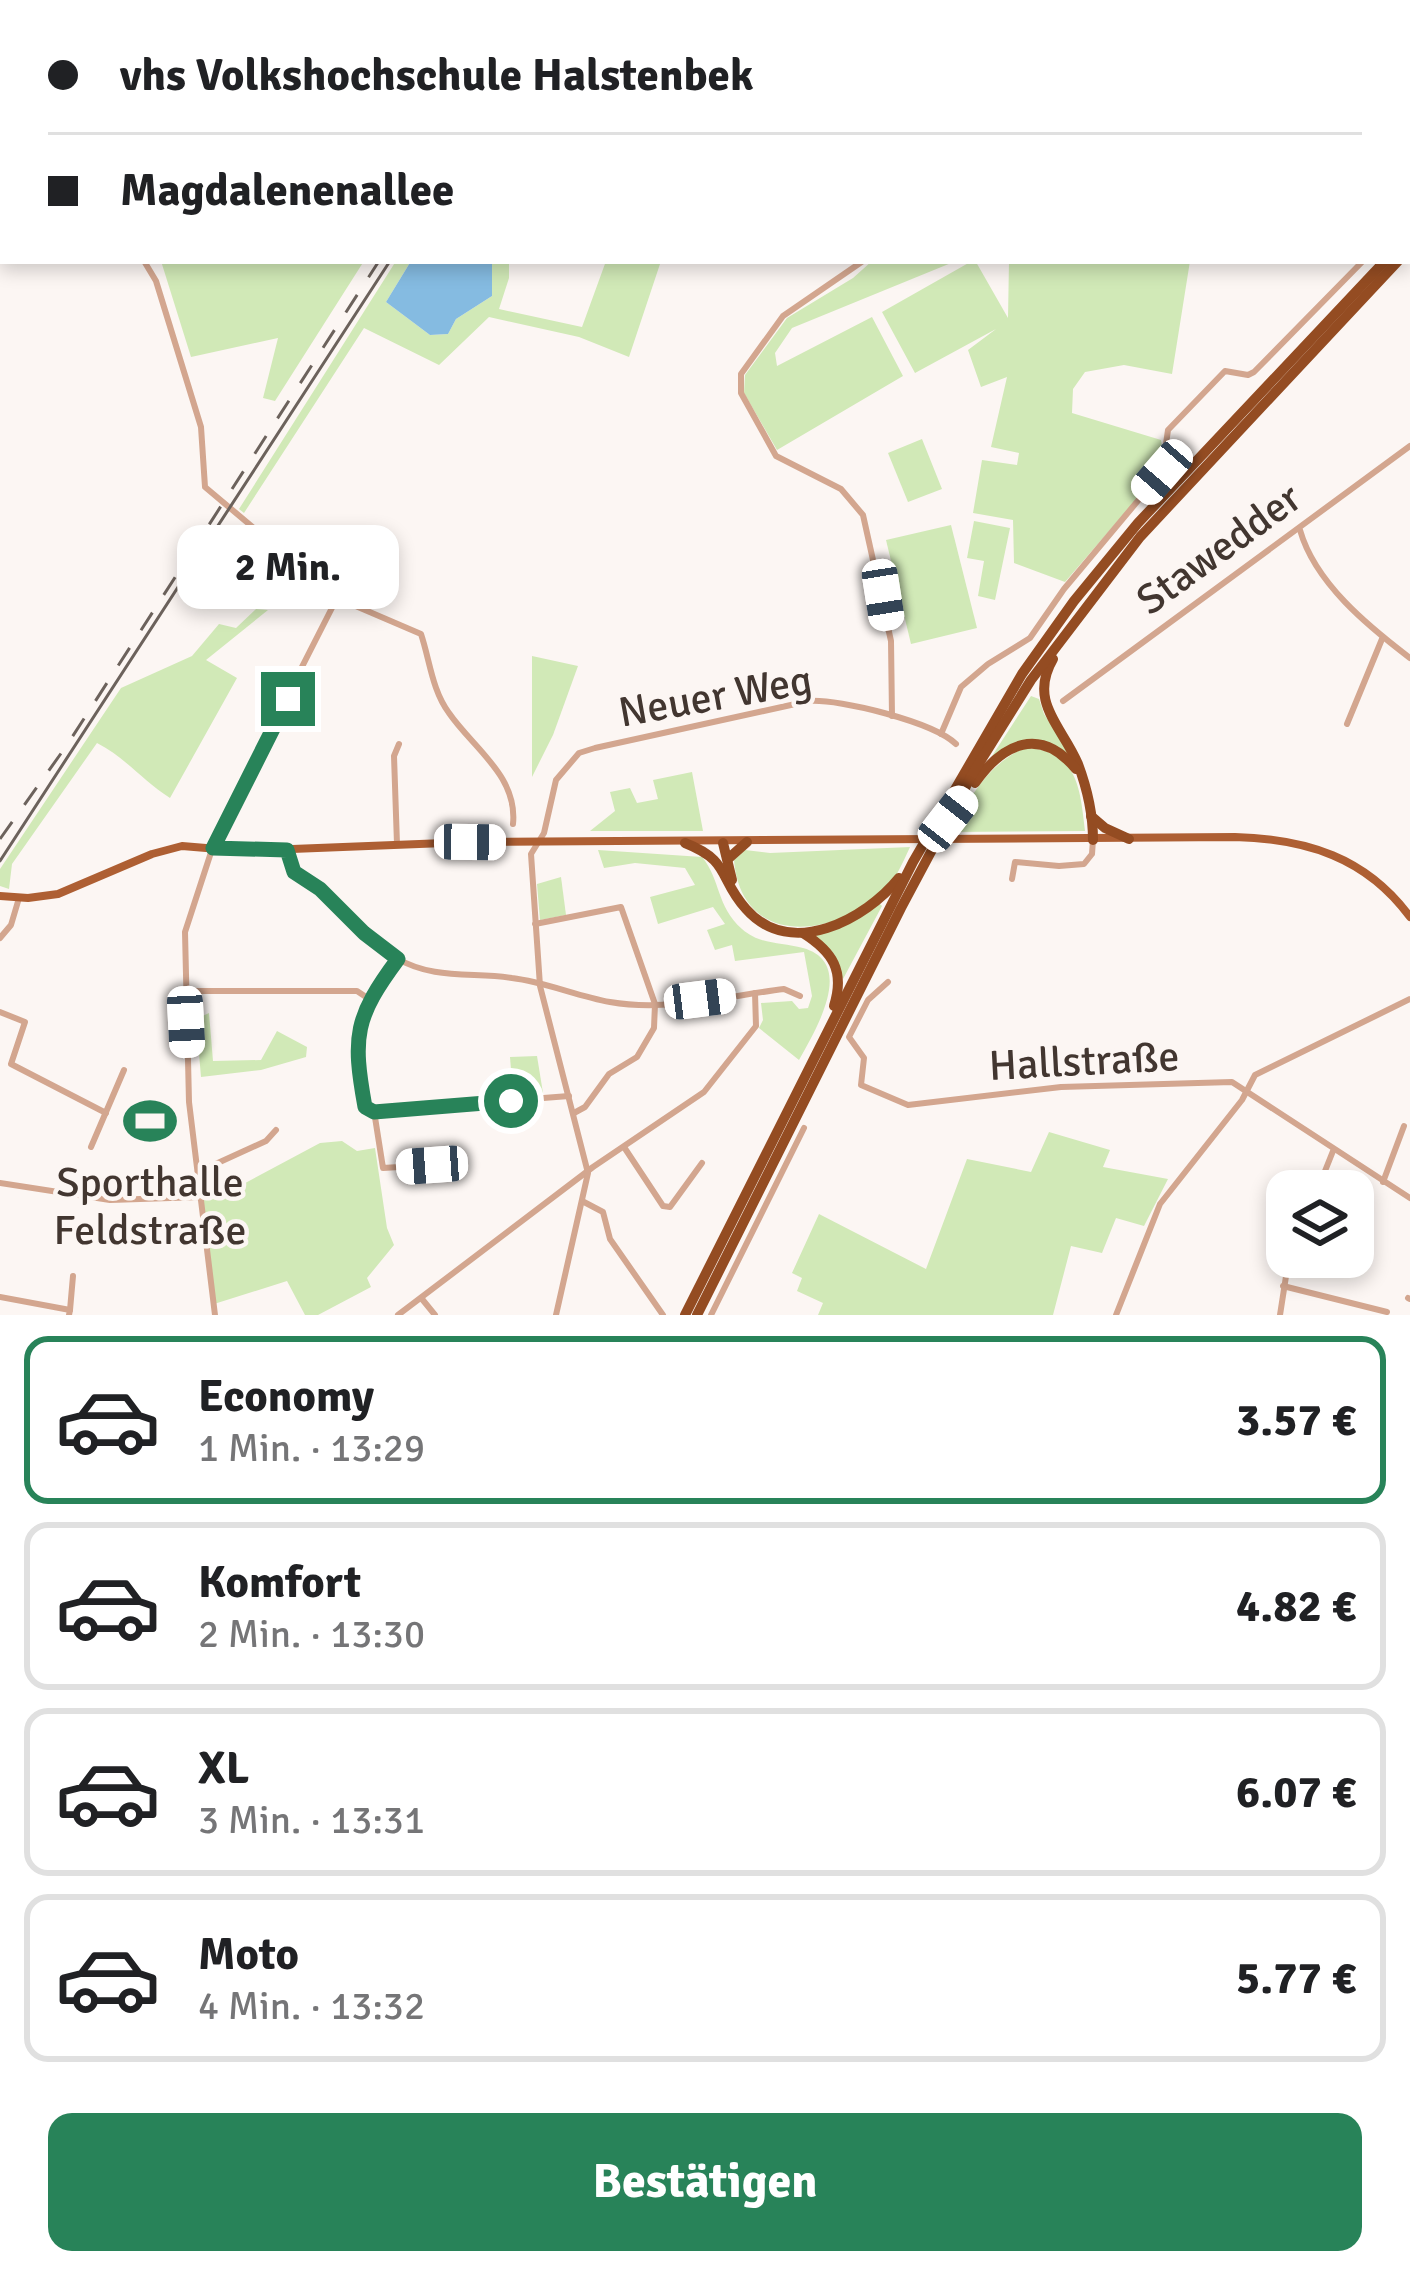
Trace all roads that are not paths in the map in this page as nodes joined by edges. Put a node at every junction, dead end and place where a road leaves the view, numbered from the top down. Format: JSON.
{"nodes":[{"id":1,"x":146,"y":264,"type":"edge"},
{"id":2,"x":859,"y":264,"type":"edge"},
{"id":3,"x":1360,"y":264,"type":"edge"},
{"id":4,"x":1382,"y":264,"type":"edge"},
{"id":5,"x":1395,"y":264,"type":"edge"},
{"id":6,"x":1410,"y":446,"type":"edge"},
{"id":7,"x":1300,"y":530,"type":"junction"},
{"id":8,"x":337,"y":598,"type":"junction"},
{"id":9,"x":1080,"y":611,"type":"junction"},
{"id":10,"x":1383,"y":637,"type":"junction"},
{"id":11,"x":1410,"y":658,"type":"edge"},
{"id":12,"x":1063,"y":701,"type":"dead end"},
{"id":13,"x":892,"y":718,"type":"junction"},
{"id":14,"x":1347,"y":724,"type":"dead end"},
{"id":15,"x":941,"y":734,"type":"junction"},
{"id":16,"x":400,"y":744,"type":"dead end"},
{"id":17,"x":956,"y":744,"type":"dead end"},
{"id":18,"x":1082,"y":777,"type":"junction"},
{"id":19,"x":1091,"y":816,"type":"junction"},
{"id":20,"x":948,"y":819,"type":"junction"},
{"id":21,"x":513,"y":824,"type":"dead end"},
{"id":22,"x":1129,"y":838,"type":"junction"},
{"id":23,"x":1093,"y":840,"type":"junction"},
{"id":24,"x":537,"y":842,"type":"junction"},
{"id":25,"x":747,"y":842,"type":"junction"},
{"id":26,"x":685,"y":843,"type":"junction"},
{"id":27,"x":723,"y":843,"type":"junction"},
{"id":28,"x":397,"y":844,"type":"junction"},
{"id":29,"x":287,"y":850,"type":"junction"},
{"id":30,"x":211,"y":851,"type":"junction"},
{"id":31,"x":724,"y":861,"type":"junction"},
{"id":32,"x":913,"y":862,"type":"junction"},
{"id":33,"x":1012,"y":880,"type":"dead end"},
{"id":34,"x":0,"y":896,"type":"edge"},
{"id":35,"x":19,"y":898,"type":"junction"},
{"id":36,"x":1410,"y":917,"type":"edge"},
{"id":37,"x":535,"y":924,"type":"junction"},
{"id":38,"x":800,"y":932,"type":"junction"},
{"id":39,"x":0,"y":938,"type":"edge"},
{"id":40,"x":398,"y":959,"type":"junction"},
{"id":41,"x":888,"y":982,"type":"dead end"},
{"id":42,"x":540,"y":986,"type":"junction"},
{"id":43,"x":185,"y":992,"type":"junction"},
{"id":44,"x":755,"y":993,"type":"junction"},
{"id":45,"x":800,"y":996,"type":"dead end"},
{"id":46,"x":1410,"y":999,"type":"edge"},
{"id":47,"x":369,"y":1000,"type":"junction"},
{"id":48,"x":655,"y":1004,"type":"junction"},
{"id":49,"x":0,"y":1012,"type":"edge"},
{"id":50,"x":825,"y":1035,"type":"junction"},
{"id":51,"x":124,"y":1070,"type":"dead end"},
{"id":52,"x":1246,"y":1089,"type":"junction"},
{"id":53,"x":569,"y":1096,"type":"junction"},
{"id":54,"x":374,"y":1112,"type":"junction"},
{"id":55,"x":106,"y":1113,"type":"junction"},
{"id":56,"x":574,"y":1113,"type":"junction"},
{"id":57,"x":1404,"y":1126,"type":"dead end"},
{"id":58,"x":804,"y":1128,"type":"dead end"},
{"id":59,"x":276,"y":1130,"type":"dead end"},
{"id":60,"x":91,"y":1147,"type":"dead end"},
{"id":61,"x":624,"y":1147,"type":"junction"},
{"id":62,"x":1334,"y":1151,"type":"junction"},
{"id":63,"x":702,"y":1162,"type":"dead end"},
{"id":64,"x":432,"y":1165,"type":"dead end"},
{"id":65,"x":1326,"y":1170,"type":"edge"},
{"id":66,"x":198,"y":1172,"type":"junction"},
{"id":67,"x":588,"y":1172,"type":"junction"},
{"id":68,"x":1383,"y":1182,"type":"junction"},
{"id":69,"x":0,"y":1183,"type":"edge"},
{"id":70,"x":201,"y":1197,"type":"junction"},
{"id":71,"x":1410,"y":1198,"type":"edge"},
{"id":72,"x":584,"y":1202,"type":"junction"},
{"id":73,"x":73,"y":1276,"type":"dead end"},
{"id":74,"x":1285,"y":1278,"type":"edge"},
{"id":75,"x":1283,"y":1286,"type":"junction"},
{"id":76,"x":0,"y":1298,"type":"edge"},
{"id":77,"x":422,"y":1299,"type":"junction"},
{"id":78,"x":1387,"y":1312,"type":"edge"},
{"id":79,"x":69,"y":1313,"type":"edge"},
{"id":80,"x":215,"y":1315,"type":"edge"},
{"id":81,"x":398,"y":1315,"type":"edge"},
{"id":82,"x":435,"y":1315,"type":"edge"},
{"id":83,"x":556,"y":1315,"type":"edge"},
{"id":84,"x":663,"y":1315,"type":"edge"},
{"id":85,"x":686,"y":1315,"type":"edge"},
{"id":86,"x":697,"y":1315,"type":"edge"},
{"id":87,"x":711,"y":1315,"type":"edge"},
{"id":88,"x":1116,"y":1315,"type":"edge"},
{"id":89,"x":1280,"y":1315,"type":"edge"}],
"edges":[{"from":1,"to":8,"type":"street"},
{"from":2,"to":13,"type":"street"},
{"from":3,"to":15,"type":"street"},
{"from":4,"to":32,"type":"highway"},
{"from":5,"to":9,"type":"highway"},
{"from":6,"to":7,"type":"street","name":"Stawedder"},
{"from":7,"to":10,"type":"street"},
{"from":7,"to":12,"type":"street","name":"Stawedder"},
{"from":8,"to":21,"type":"street"},
{"from":8,"to":30,"type":"street"},
{"from":9,"to":18,"type":"highway"},
{"from":9,"to":20,"type":"highway"},
{"from":10,"to":11,"type":"street"},
{"from":10,"to":14,"type":"street"},
{"from":13,"to":15,"type":"street","name":"Neuer Weg"},
{"from":13,"to":24,"type":"street","name":"Neuer Weg"},
{"from":15,"to":17,"type":"street","name":"Neuer Weg"},
{"from":16,"to":28,"type":"street"},
{"from":18,"to":19,"type":"highway"},
{"from":18,"to":20,"type":"highway"},
{"from":19,"to":22,"type":"highway"},
{"from":19,"to":23,"type":"highway"},
{"from":20,"to":86,"type":"highway"},
{"from":22,"to":23,"type":"main road"},
{"from":22,"to":36,"type":"main road"},
{"from":23,"to":25,"type":"main road"},
{"from":23,"to":33,"type":"street"},
{"from":24,"to":26,"type":"main road"},
{"from":24,"to":28,"type":"main road"},
{"from":24,"to":37,"type":"street","name":"Neuer Weg"},
{"from":25,"to":27,"type":"main road"},
{"from":25,"to":31,"type":"highway"},
{"from":26,"to":27,"type":"main road"},
{"from":26,"to":31,"type":"highway"},
{"from":27,"to":31,"type":"highway"},
{"from":28,"to":29,"type":"main road"},
{"from":29,"to":30,"type":"main road"},
{"from":29,"to":40,"type":"street"},
{"from":30,"to":35,"type":"main road"},
{"from":30,"to":43,"type":"street"},
{"from":31,"to":38,"type":"highway"},
{"from":32,"to":38,"type":"highway"},
{"from":32,"to":50,"type":"highway"},
{"from":34,"to":35,"type":"main road"},
{"from":35,"to":39,"type":"street"},
{"from":37,"to":42,"type":"street","name":"Neuer Weg"},
{"from":37,"to":48,"type":"street"},
{"from":38,"to":50,"type":"highway"},
{"from":40,"to":42,"type":"street"},
{"from":40,"to":47,"type":"street"},
{"from":41,"to":52,"type":"street","name":"Hallstraße"},
{"from":42,"to":48,"type":"street"},
{"from":42,"to":53,"type":"street","name":"Neuer Weg"},
{"from":43,"to":47,"type":"street"},
{"from":43,"to":66,"type":"street"},
{"from":44,"to":45,"type":"street"},
{"from":44,"to":48,"type":"street"},
{"from":44,"to":61,"type":"street"},
{"from":46,"to":52,"type":"street"},
{"from":47,"to":54,"type":"street"},
{"from":48,"to":56,"type":"street"},
{"from":49,"to":55,"type":"street"},
{"from":50,"to":85,"type":"highway"},
{"from":51,"to":55,"type":"street"},
{"from":52,"to":62,"type":"street"},
{"from":52,"to":88,"type":"street"},
{"from":53,"to":54,"type":"street"},
{"from":53,"to":56,"type":"street","name":"Neuer Weg"},
{"from":54,"to":64,"type":"street"},
{"from":55,"to":60,"type":"street"},
{"from":56,"to":67,"type":"street","name":"Neuer Weg"},
{"from":57,"to":68,"type":"street"},
{"from":58,"to":87,"type":"street"},
{"from":59,"to":66,"type":"street"},
{"from":61,"to":63,"type":"street"},
{"from":61,"to":67,"type":"street"},
{"from":62,"to":65,"type":"street"},
{"from":62,"to":68,"type":"street"},
{"from":66,"to":70,"type":"street"},
{"from":67,"to":72,"type":"street"},
{"from":67,"to":77,"type":"street"},
{"from":68,"to":71,"type":"street"},
{"from":69,"to":70,"type":"street"},
{"from":70,"to":80,"type":"street"},
{"from":72,"to":83,"type":"street"},
{"from":72,"to":84,"type":"street"},
{"from":73,"to":79,"type":"street"},
{"from":74,"to":75,"type":"street"},
{"from":75,"to":78,"type":"street"},
{"from":75,"to":89,"type":"street"},
{"from":76,"to":79,"type":"street"},
{"from":77,"to":81,"type":"street"},
{"from":77,"to":82,"type":"street"}]}
